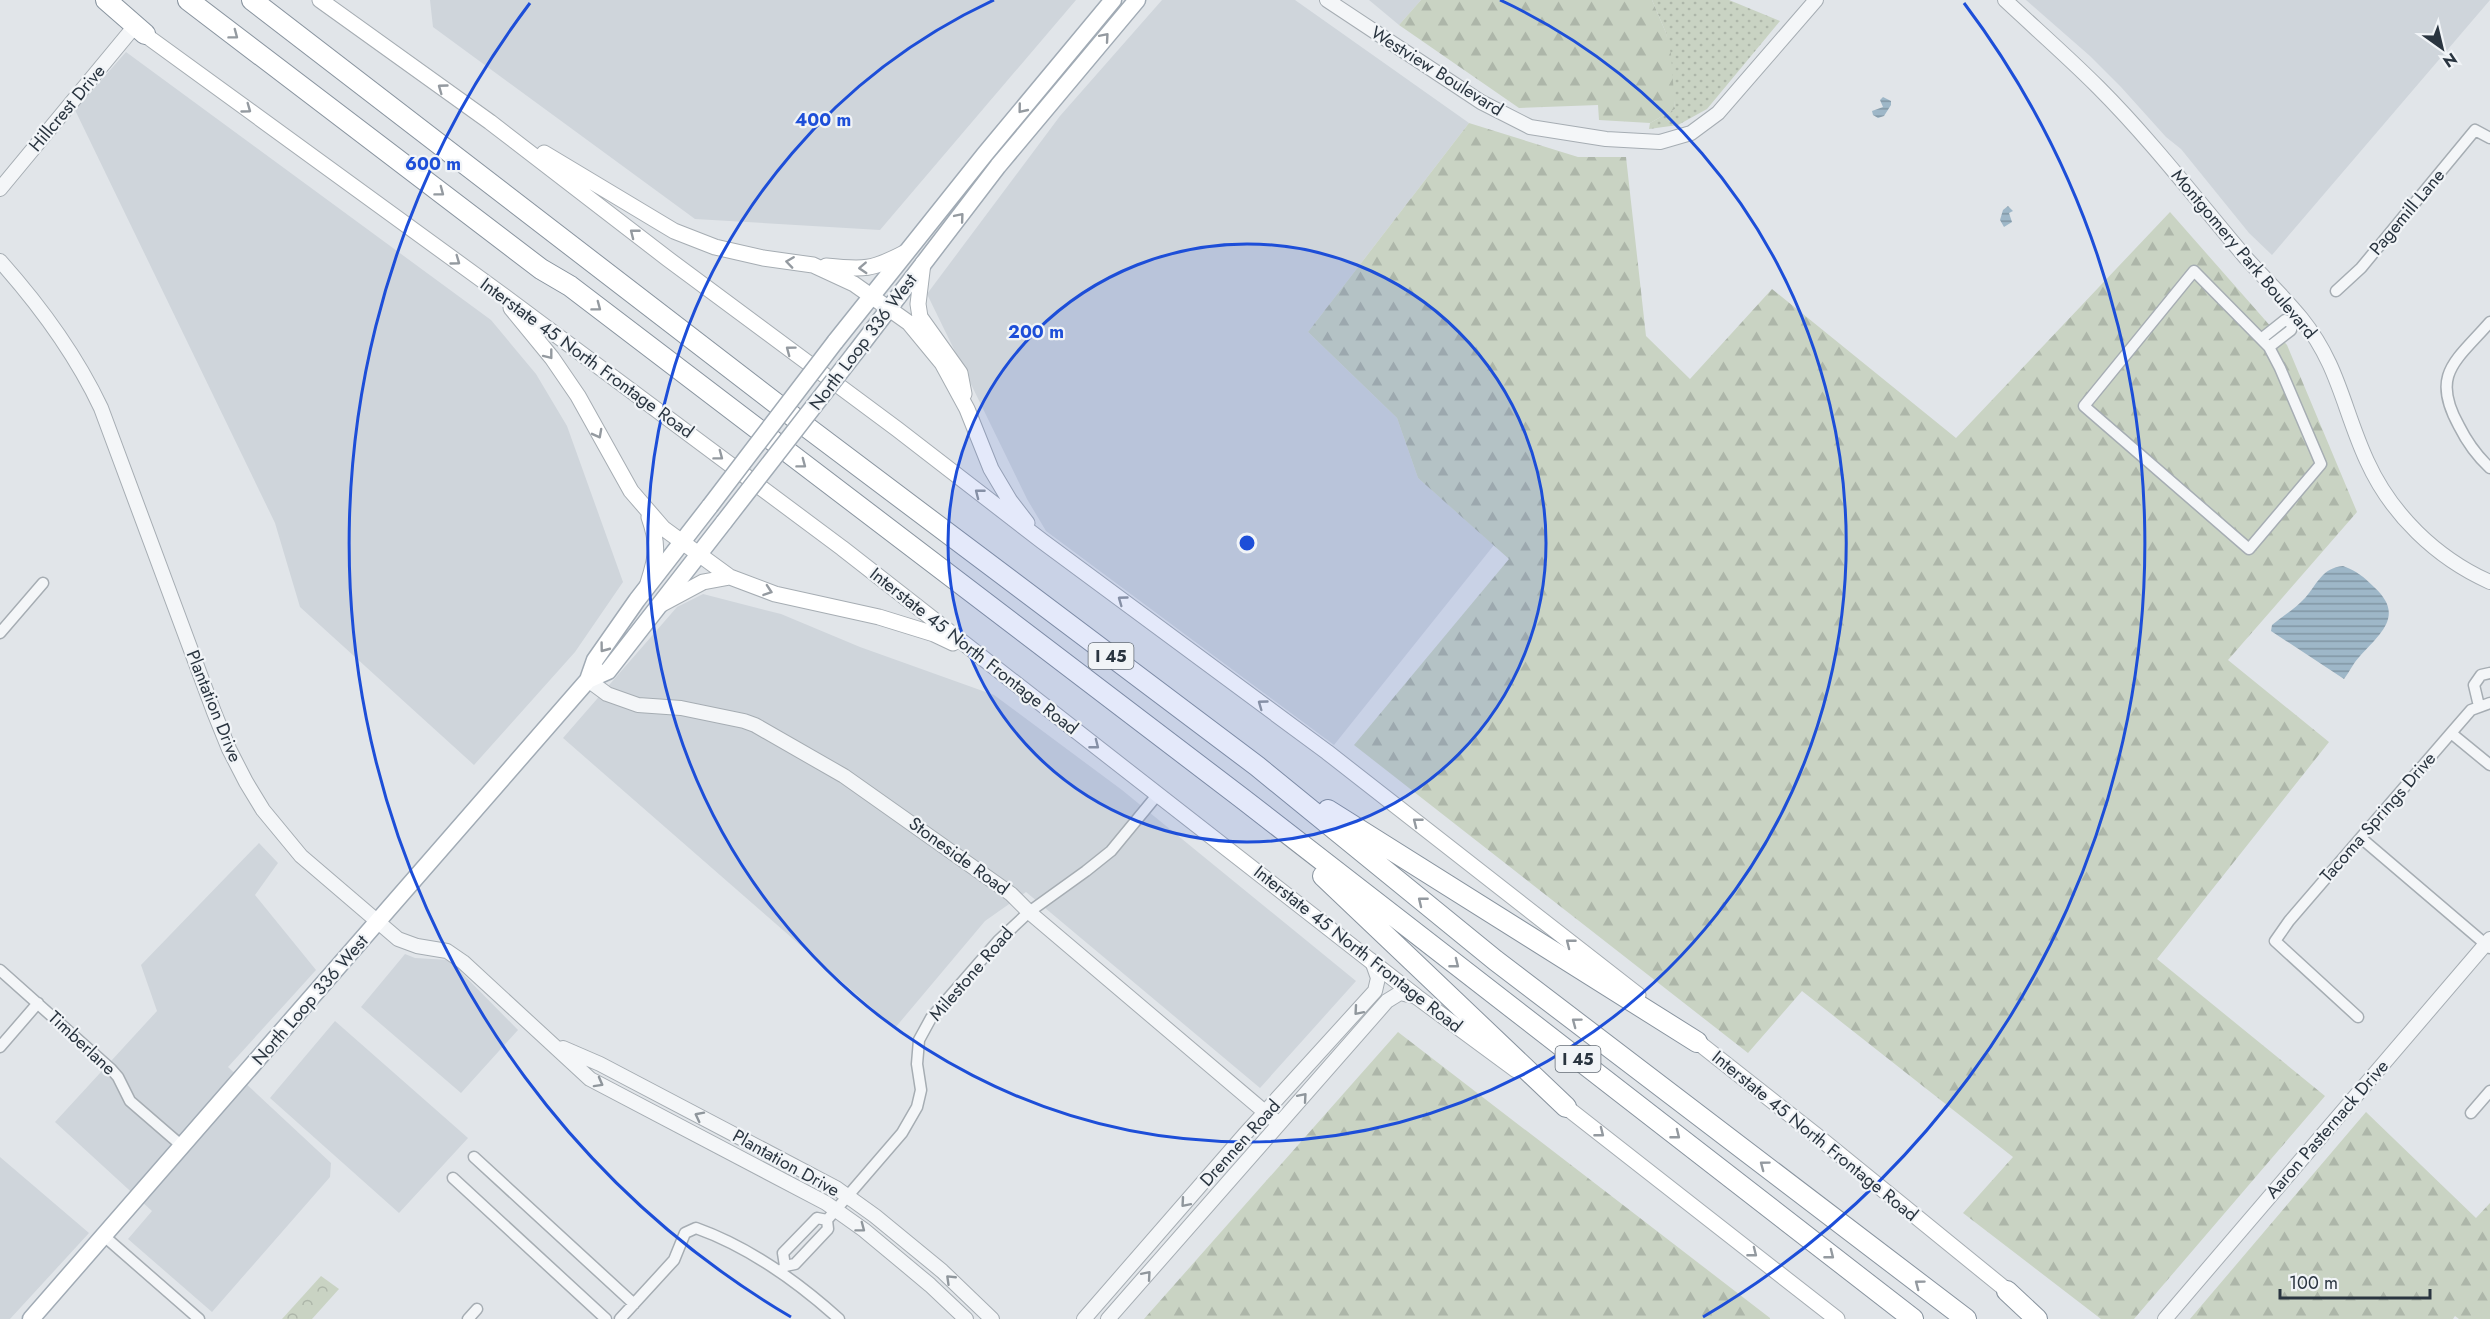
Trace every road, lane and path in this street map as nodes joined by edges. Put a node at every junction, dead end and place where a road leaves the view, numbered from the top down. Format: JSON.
{"nodes":[{"id":1,"x":99,"y":0,"type":"edge"},
{"id":2,"x":106,"y":0,"type":"edge"},
{"id":3,"x":188,"y":0,"type":"edge"},
{"id":4,"x":252,"y":0,"type":"edge"},
{"id":5,"x":320,"y":0,"type":"edge"},
{"id":6,"x":1113,"y":0,"type":"edge"},
{"id":7,"x":1137,"y":0,"type":"edge"},
{"id":8,"x":1327,"y":0,"type":"edge"},
{"id":9,"x":1816,"y":0,"type":"edge"},
{"id":10,"x":2005,"y":0,"type":"edge"},
{"id":11,"x":140,"y":30,"type":"junction"},
{"id":12,"x":490,"y":122,"type":"junction"},
{"id":13,"x":2490,"y":138,"type":"edge"},
{"id":14,"x":0,"y":189,"type":"edge"},
{"id":15,"x":909,"y":250,"type":"junction"},
{"id":16,"x":0,"y":261,"type":"edge"},
{"id":17,"x":923,"y":263,"type":"junction"},
{"id":18,"x":813,"y":265,"type":"junction"},
{"id":19,"x":2336,"y":291,"type":"dead end"},
{"id":20,"x":871,"y":295,"type":"junction"},
{"id":21,"x":504,"y":296,"type":"junction"},
{"id":22,"x":890,"y":309,"type":"junction"},
{"id":23,"x":2296,"y":320,"type":"junction"},
{"id":24,"x":2490,"y":322,"type":"edge"},
{"id":25,"x":2265,"y":343,"type":"junction"},
{"id":26,"x":967,"y":409,"type":"junction"},
{"id":27,"x":2490,"y":468,"type":"edge"},
{"id":28,"x":647,"y":512,"type":"junction"},
{"id":29,"x":682,"y":542,"type":"junction"},
{"id":30,"x":1042,"y":542,"type":"junction"},
{"id":31,"x":699,"y":554,"type":"junction"},
{"id":32,"x":730,"y":577,"type":"junction"},
{"id":33,"x":2490,"y":582,"type":"edge"},
{"id":34,"x":43,"y":583,"type":"dead end"},
{"id":35,"x":647,"y":586,"type":"junction"},
{"id":36,"x":662,"y":604,"type":"junction"},
{"id":37,"x":0,"y":633,"type":"edge"},
{"id":38,"x":983,"y":658,"type":"junction"},
{"id":39,"x":2490,"y":673,"type":"edge"},
{"id":40,"x":588,"y":680,"type":"junction"},
{"id":41,"x":2485,"y":704,"type":"edge"},
{"id":42,"x":2451,"y":733,"type":"junction"},
{"id":43,"x":2490,"y":765,"type":"edge"},
{"id":44,"x":1257,"y":766,"type":"junction"},
{"id":45,"x":1158,"y":794,"type":"junction"},
{"id":46,"x":1243,"y":800,"type":"junction"},
{"id":47,"x":2361,"y":838,"type":"junction"},
{"id":48,"x":1029,"y":912,"type":"junction"},
{"id":49,"x":379,"y":921,"type":"junction"},
{"id":50,"x":2488,"y":943,"type":"edge"},
{"id":51,"x":1372,"y":961,"type":"junction"},
{"id":52,"x":0,"y":970,"type":"edge"},
{"id":53,"x":1417,"y":997,"type":"junction"},
{"id":54,"x":39,"y":1003,"type":"junction"},
{"id":55,"x":2358,"y":1017,"type":"dead end"},
{"id":56,"x":1696,"y":1042,"type":"junction"},
{"id":57,"x":555,"y":1045,"type":"junction"},
{"id":58,"x":0,"y":1047,"type":"edge"},
{"id":59,"x":2490,"y":1091,"type":"edge"},
{"id":60,"x":1566,"y":1107,"type":"junction"},
{"id":61,"x":1266,"y":1113,"type":"junction"},
{"id":62,"x":2471,"y":1113,"type":"dead end"},
{"id":63,"x":1279,"y":1124,"type":"junction"},
{"id":64,"x":182,"y":1146,"type":"junction"},
{"id":65,"x":474,"y":1157,"type":"dead end"},
{"id":66,"x":453,"y":1178,"type":"dead end"},
{"id":67,"x":847,"y":1196,"type":"junction"},
{"id":68,"x":832,"y":1215,"type":"junction"},
{"id":69,"x":104,"y":1236,"type":"junction"},
{"id":70,"x":799,"y":1237,"type":"junction"},
{"id":71,"x":810,"y":1248,"type":"junction"},
{"id":72,"x":782,"y":1269,"type":"junction"},
{"id":73,"x":2007,"y":1291,"type":"junction"},
{"id":74,"x":634,"y":1304,"type":"junction"},
{"id":75,"x":477,"y":1308,"type":"dead end"},
{"id":76,"x":625,"y":1317,"type":"edge"},
{"id":77,"x":31,"y":1319,"type":"edge"},
{"id":78,"x":199,"y":1319,"type":"edge"},
{"id":79,"x":468,"y":1319,"type":"edge"},
{"id":80,"x":606,"y":1319,"type":"edge"},
{"id":81,"x":840,"y":1319,"type":"edge"},
{"id":82,"x":966,"y":1319,"type":"edge"},
{"id":83,"x":992,"y":1319,"type":"edge"},
{"id":84,"x":1083,"y":1319,"type":"edge"},
{"id":85,"x":1108,"y":1319,"type":"edge"},
{"id":86,"x":1837,"y":1319,"type":"edge"},
{"id":87,"x":1913,"y":1319,"type":"edge"},
{"id":88,"x":1966,"y":1319,"type":"edge"},
{"id":89,"x":2037,"y":1319,"type":"edge"},
{"id":90,"x":2043,"y":1319,"type":"edge"},
{"id":91,"x":2165,"y":1319,"type":"edge"}],
"edges":[{"from":1,"to":11,"type":"main road","name":"Interstate 45 North Frontage Road"},
{"from":2,"to":11,"type":"highway"},
{"from":3,"to":46,"type":"highway","number":"I 45","one_way":true},
{"from":4,"to":44,"type":"highway","number":"I 45"},
{"from":12,"to":5,"type":"main road","name":"Interstate 45 North Frontage Road","one_way":true},
{"from":6,"to":15,"type":"main road","name":"North Loop 336 West","one_way":true},
{"from":17,"to":7,"type":"main road","name":"North Loop 336 West","one_way":true},
{"from":8,"to":9,"type":"street","name":"Westview Boulevard"},
{"from":10,"to":23,"type":"street","name":"Montgomery Park Boulevard"},
{"from":11,"to":14,"type":"street","name":"Hillcrest Drive"},
{"from":11,"to":21,"type":"main road","name":"Interstate 45 North Frontage Road","one_way":true},
{"from":18,"to":12,"type":"main road","one_way":true},
{"from":30,"to":12,"type":"main road","name":"Interstate 45 North Frontage Road","one_way":true},
{"from":13,"to":19,"type":"street","name":"Pagemill Lane"},
{"from":15,"to":18,"type":"main road","one_way":true},
{"from":15,"to":20,"type":"main road","name":"North Loop 336 West"},
{"from":16,"to":49,"type":"street","name":"Plantation Drive"},
{"from":17,"to":22,"type":"main road","name":"North Loop 336 West"},
{"from":17,"to":26,"type":"main road"},
{"from":18,"to":20,"type":"main road"},
{"from":20,"to":22,"type":"main road"},
{"from":20,"to":29,"type":"main road","name":"North Loop 336 West","bridge":true},
{"from":21,"to":28,"type":"main road","one_way":true},
{"from":21,"to":38,"type":"main road","name":"Interstate 45 North Frontage Road","one_way":true},
{"from":22,"to":26,"type":"main road"},
{"from":22,"to":31,"type":"main road","name":"North Loop 336 West","bridge":true},
{"from":23,"to":25,"type":"street"},
{"from":23,"to":33,"type":"street","name":"Montgomery Park Boulevard"},
{"from":24,"to":27,"type":"street"},
{"from":25,"to":25,"type":"street"},
{"from":26,"to":30,"type":"main road"},
{"from":28,"to":29,"type":"main road"},
{"from":28,"to":35,"type":"main road"},
{"from":29,"to":31,"type":"main road"},
{"from":29,"to":35,"type":"main road","name":"North Loop 336 West"},
{"from":56,"to":30,"type":"main road","name":"Interstate 45 North Frontage Road","one_way":true},
{"from":31,"to":32,"type":"main road"},
{"from":31,"to":36,"type":"main road","name":"North Loop 336 West"},
{"from":32,"to":36,"type":"main road"},
{"from":32,"to":38,"type":"main road","one_way":true},
{"from":34,"to":37,"type":"street"},
{"from":35,"to":40,"type":"main road","name":"North Loop 336 West","one_way":true},
{"from":36,"to":40,"type":"main road","name":"North Loop 336 West"},
{"from":38,"to":45,"type":"main road","name":"Interstate 45 North Frontage Road","one_way":true},
{"from":39,"to":41,"type":"street"},
{"from":40,"to":48,"type":"street","name":"Stoneside Road"},
{"from":40,"to":49,"type":"main road","name":"North Loop 336 West"},
{"from":41,"to":42,"type":"street","name":"Tacoma Springs Drive"},
{"from":42,"to":43,"type":"street"},
{"from":42,"to":47,"type":"street","name":"Tacoma Springs Drive"},
{"from":44,"to":56,"type":"highway"},
{"from":88,"to":44,"type":"highway","number":"I 45","one_way":true},
{"from":45,"to":48,"type":"street","name":"Milestone Road"},
{"from":45,"to":51,"type":"main road","name":"Interstate 45 North Frontage Road"},
{"from":46,"to":60,"type":"highway"},
{"from":46,"to":87,"type":"highway","number":"I 45","one_way":true},
{"from":47,"to":50,"type":"street"},
{"from":47,"to":55,"type":"street","name":"Tacoma Springs Drive"},
{"from":48,"to":61,"type":"street","name":"Stoneside Road"},
{"from":48,"to":67,"type":"street","name":"Milestone Road"},
{"from":49,"to":57,"type":"street","name":"Plantation Drive"},
{"from":49,"to":64,"type":"main road","name":"North Loop 336 West"},
{"from":50,"to":91,"type":"street","name":"Aaron Pasternack Drive"},
{"from":51,"to":53,"type":"main road","name":"Interstate 45 North Frontage Road"},
{"from":51,"to":61,"type":"street","name":"Drennen Road","one_way":true},
{"from":52,"to":54,"type":"street","name":"Timberlane"},
{"from":53,"to":60,"type":"main road","name":"Interstate 45 North Frontage Road"},
{"from":63,"to":53,"type":"street","name":"Drennen Road","one_way":true},
{"from":54,"to":58,"type":"street"},
{"from":54,"to":64,"type":"street","name":"Timberlane"},
{"from":56,"to":73,"type":"main road","name":"Interstate 45 North Frontage Road"},
{"from":67,"to":57,"type":"street","name":"Plantation Drive","one_way":true},
{"from":57,"to":68,"type":"street","name":"Plantation Drive","one_way":true},
{"from":59,"to":62,"type":"street"},
{"from":60,"to":86,"type":"main road","name":"Interstate 45 North Frontage Road","one_way":true},
{"from":61,"to":63,"type":"street","name":"Stoneside Road"},
{"from":61,"to":84,"type":"street","name":"Drennen Road","one_way":true},
{"from":85,"to":63,"type":"street","name":"Drennen Road","one_way":true},
{"from":64,"to":69,"type":"main road","name":"North Loop 336 West"},
{"from":65,"to":74,"type":"street"},
{"from":66,"to":80,"type":"street"},
{"from":67,"to":68,"type":"street","name":"Milestone Road"},
{"from":83,"to":67,"type":"street","name":"Plantation Drive","one_way":true},
{"from":68,"to":70,"type":"street","name":"Milestone Road"},
{"from":68,"to":71,"type":"street","name":"Milestone Road"},
{"from":68,"to":82,"type":"street","name":"Plantation Drive","one_way":true},
{"from":69,"to":77,"type":"main road","name":"North Loop 336 West"},
{"from":69,"to":78,"type":"street"},
{"from":70,"to":71,"type":"street"},
{"from":70,"to":72,"type":"street","name":"Milestone Road"},
{"from":71,"to":72,"type":"street","name":"Milestone Road"},
{"from":72,"to":74,"type":"street"},
{"from":72,"to":81,"type":"street"},
{"from":73,"to":89,"type":"highway"},
{"from":73,"to":90,"type":"main road","name":"Interstate 45 North Frontage Road"},
{"from":74,"to":76,"type":"street"},
{"from":75,"to":79,"type":"street"}]}
